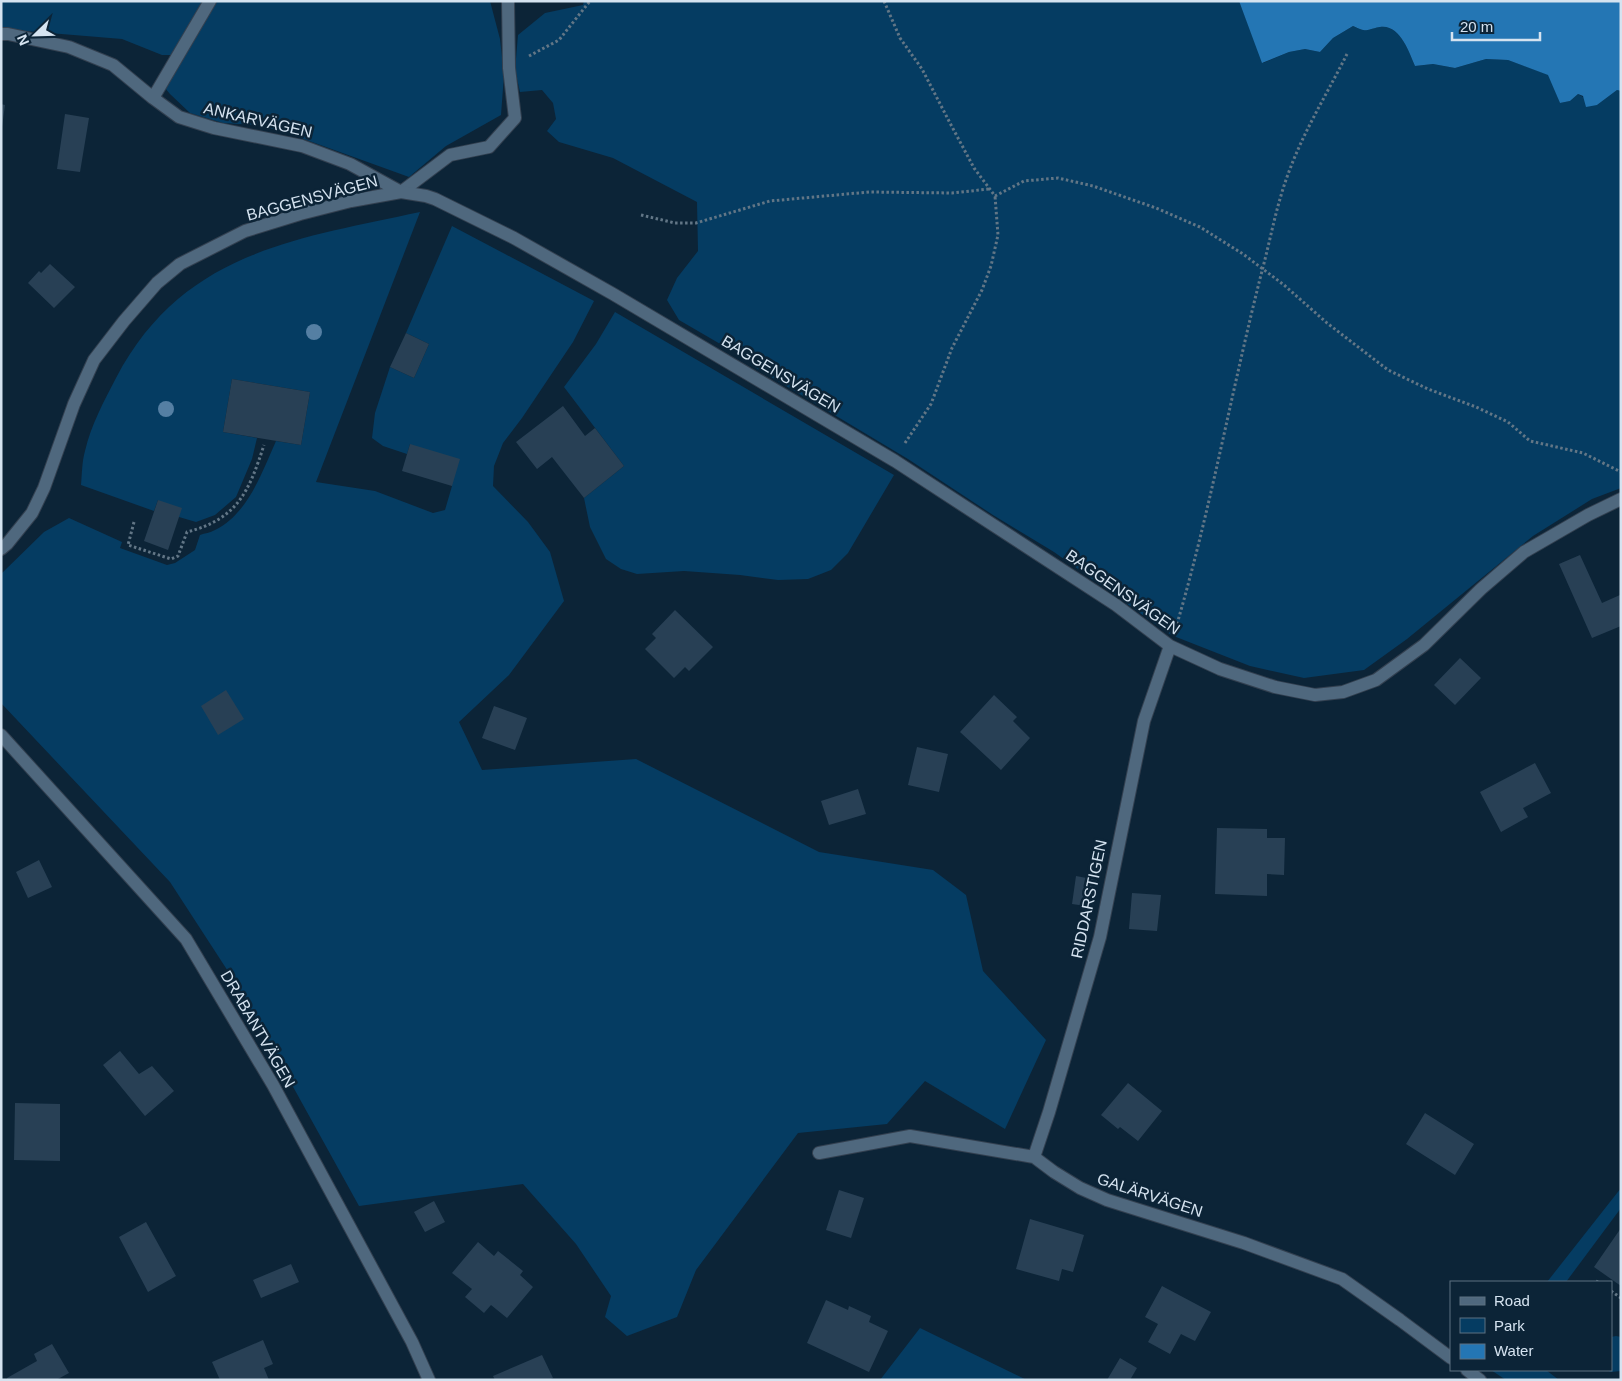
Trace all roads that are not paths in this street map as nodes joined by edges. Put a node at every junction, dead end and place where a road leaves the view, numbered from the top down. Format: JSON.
{"nodes":[{"id":1,"x":210,"y":1,"type":"edge"},
{"id":2,"x":508,"y":1,"type":"edge"},
{"id":3,"x":1,"y":34,"type":"edge"},
{"id":4,"x":153,"y":98,"type":"junction"},
{"id":5,"x":402,"y":192,"type":"junction"},
{"id":6,"x":1621,"y":499,"type":"edge"},
{"id":7,"x":1,"y":549,"type":"edge"},
{"id":8,"x":1170,"y":646,"type":"junction"},
{"id":9,"x":1,"y":735,"type":"edge"},
{"id":10,"x":819,"y":1153,"type":"dead end"},
{"id":11,"x":1034,"y":1157,"type":"junction"},
{"id":12,"x":1450,"y":1357,"type":"edge"},
{"id":13,"x":1468,"y":1371,"type":"edge"},
{"id":14,"x":429,"y":1380,"type":"edge"},
{"id":15,"x":1480,"y":1380,"type":"edge"}],
"edges":[{"from":1,"to":4,"type":"street"},
{"from":2,"to":5,"type":"street"},
{"from":3,"to":4,"type":"street","name":"ANKARVÄGEN"},
{"from":4,"to":5,"type":"street","name":"ANKARVÄGEN"},
{"from":5,"to":7,"type":"street","name":"BAGGENSVÄGEN"},
{"from":5,"to":8,"type":"street","name":"BAGGENSVÄGEN"},
{"from":6,"to":8,"type":"street","name":"BAGGENSVÄGEN"},
{"from":8,"to":11,"type":"street","name":"RIDDARSTIGEN"},
{"from":9,"to":14,"type":"street","name":"DRABANTVÄGEN"},
{"from":10,"to":11,"type":"street","name":"GALÄRVÄGEN"},
{"from":11,"to":12,"type":"street","name":"GALÄRVÄGEN"},
{"from":13,"to":15,"type":"street"}]}
